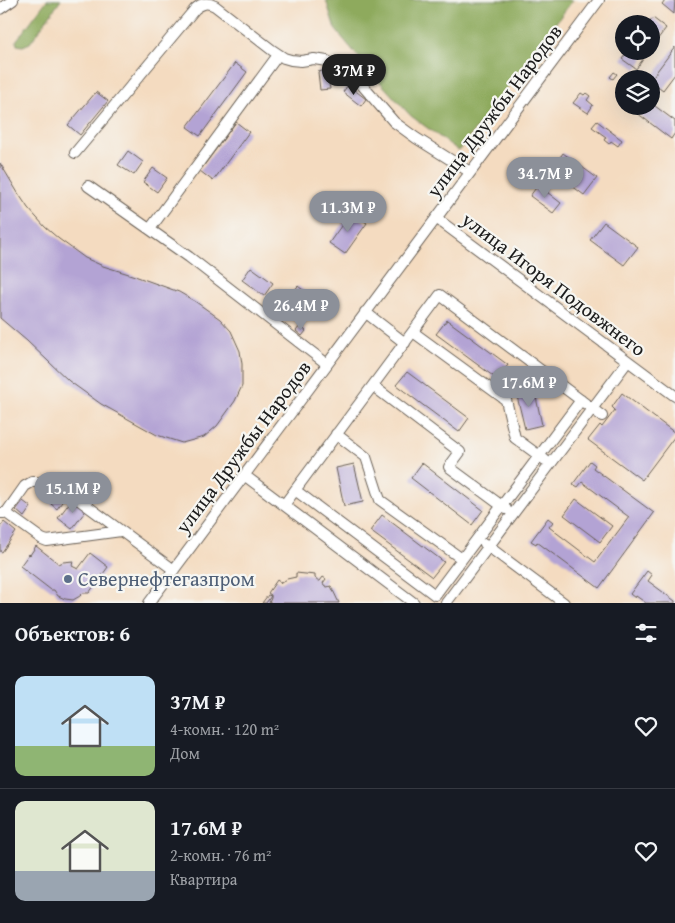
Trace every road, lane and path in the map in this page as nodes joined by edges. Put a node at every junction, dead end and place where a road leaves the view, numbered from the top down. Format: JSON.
{"nodes":[{"id":1,"x":13,"y":0,"type":"edge"},
{"id":2,"x":599,"y":0,"type":"edge"},
{"id":3,"x":0,"y":9,"type":"edge"},
{"id":4,"x":278,"y":54,"type":"junction"},
{"id":5,"x":76,"y":153,"type":"dead end"},
{"id":6,"x":470,"y":172,"type":"junction"},
{"id":7,"x":88,"y":186,"type":"dead end"},
{"id":8,"x":436,"y":218,"type":"junction"},
{"id":9,"x":150,"y":229,"type":"junction"},
{"id":10,"x":366,"y":312,"type":"junction"},
{"id":11,"x":413,"y":332,"type":"junction"},
{"id":12,"x":405,"y":343,"type":"junction"},
{"id":13,"x":628,"y":361,"type":"junction"},
{"id":14,"x":327,"y":364,"type":"junction"},
{"id":15,"x":373,"y":386,"type":"junction"},
{"id":16,"x":675,"y":396,"type":"edge"},
{"id":17,"x":582,"y":400,"type":"junction"},
{"id":18,"x":592,"y":409,"type":"junction"},
{"id":19,"x":602,"y":416,"type":"dead end"},
{"id":20,"x":336,"y":434,"type":"junction"},
{"id":21,"x":540,"y":456,"type":"junction"},
{"id":22,"x":550,"y":464,"type":"junction"},
{"id":23,"x":244,"y":475,"type":"junction"},
{"id":24,"x":295,"y":490,"type":"junction"},
{"id":25,"x":284,"y":505,"type":"junction"},
{"id":26,"x":502,"y":506,"type":"junction"},
{"id":27,"x":3,"y":513,"type":"edge"},
{"id":28,"x":512,"y":515,"type":"junction"},
{"id":29,"x":121,"y":531,"type":"junction"},
{"id":30,"x":478,"y":538,"type":"junction"},
{"id":31,"x":489,"y":546,"type":"junction"},
{"id":32,"x":462,"y":559,"type":"junction"},
{"id":33,"x":174,"y":570,"type":"junction"},
{"id":34,"x":149,"y":603,"type":"edge"},
{"id":35,"x":414,"y":603,"type":"edge"},
{"id":36,"x":446,"y":603,"type":"edge"},
{"id":37,"x":564,"y":603,"type":"edge"}],
"edges":[{"from":1,"to":3,"type":"street"},
{"from":2,"to":6,"type":"street","name":"улица Дружбы Народов"},
{"from":4,"to":5,"type":"street"},
{"from":4,"to":6,"type":"street"},
{"from":4,"to":9,"type":"street"},
{"from":6,"to":8,"type":"street","name":"улица Дружбы Народов"},
{"from":7,"to":9,"type":"street"},
{"from":8,"to":10,"type":"street","name":"улица Дружбы Народов"},
{"from":8,"to":13,"type":"street","name":"улица Игоря Подовжнего"},
{"from":9,"to":14,"type":"street"},
{"from":10,"to":12,"type":"street"},
{"from":10,"to":14,"type":"street","name":"улица Дружбы Народов"},
{"from":11,"to":12,"type":"street"},
{"from":11,"to":17,"type":"street"},
{"from":11,"to":21,"type":"street"},
{"from":12,"to":15,"type":"street"},
{"from":13,"to":16,"type":"street","name":"улица Игоря Подовжнего"},
{"from":13,"to":18,"type":"street"},
{"from":14,"to":23,"type":"street","name":"улица Дружбы Народов"},
{"from":15,"to":20,"type":"street"},
{"from":15,"to":26,"type":"street"},
{"from":17,"to":18,"type":"street"},
{"from":17,"to":21,"type":"street"},
{"from":18,"to":19,"type":"street"},
{"from":18,"to":22,"type":"street"},
{"from":20,"to":24,"type":"street"},
{"from":20,"to":32,"type":"street"},
{"from":21,"to":22,"type":"street"},
{"from":21,"to":26,"type":"street"},
{"from":22,"to":28,"type":"street"},
{"from":23,"to":25,"type":"street"},
{"from":23,"to":33,"type":"street","name":"улица Дружбы Народов"},
{"from":24,"to":25,"type":"street"},
{"from":24,"to":32,"type":"street"},
{"from":25,"to":35,"type":"street"},
{"from":26,"to":28,"type":"street"},
{"from":26,"to":30,"type":"street"},
{"from":27,"to":29,"type":"street"},
{"from":27,"to":29,"type":"street"},
{"from":28,"to":31,"type":"street"},
{"from":29,"to":33,"type":"street"},
{"from":30,"to":31,"type":"street"},
{"from":30,"to":32,"type":"street"},
{"from":31,"to":36,"type":"street"},
{"from":31,"to":37,"type":"street"},
{"from":33,"to":34,"type":"street","name":"улица Дружбы Народов"}]}
